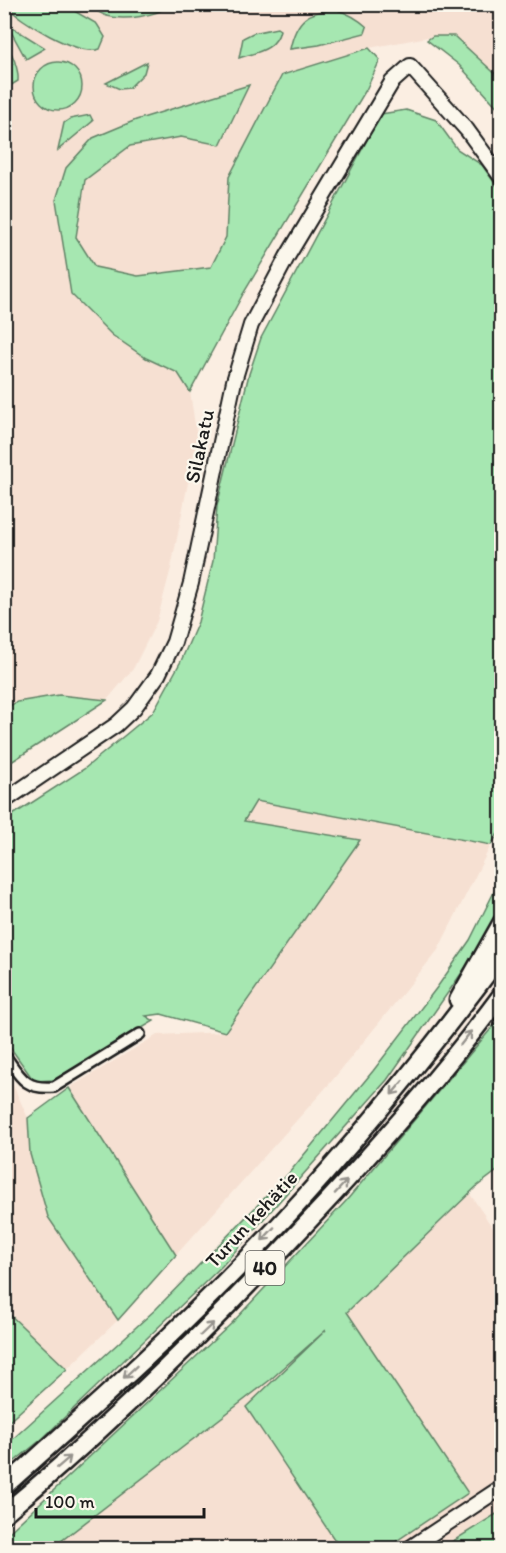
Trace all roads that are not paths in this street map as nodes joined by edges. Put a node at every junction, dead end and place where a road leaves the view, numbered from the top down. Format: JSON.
{"nodes":[{"id":1,"x":501,"y":178,"type":"edge"},
{"id":2,"x":4,"y":801,"type":"edge"},
{"id":3,"x":501,"y":921,"type":"edge"},
{"id":4,"x":501,"y":954,"type":"edge"},
{"id":5,"x":501,"y":994,"type":"edge"},
{"id":6,"x":140,"y":1034,"type":"dead end"},
{"id":7,"x":435,"y":1043,"type":"junction"},
{"id":8,"x":4,"y":1054,"type":"edge"},
{"id":9,"x":4,"y":1486,"type":"edge"},
{"id":10,"x":501,"y":1487,"type":"edge"},
{"id":11,"x":4,"y":1515,"type":"edge"},
{"id":12,"x":410,"y":1548,"type":"edge"}],
"edges":[{"from":1,"to":2,"type":"street","name":"Silakatu"},
{"from":3,"to":7,"type":"highway"},
{"from":4,"to":7,"type":"highway","name":"Turun kehätie","number":"40"},
{"from":11,"to":5,"type":"highway","name":"Turun kehätie","number":"40","one_way":true},
{"from":6,"to":8,"type":"street"},
{"from":7,"to":9,"type":"highway","name":"Turun kehätie","number":"40","one_way":true},
{"from":10,"to":12,"type":"street"}]}
